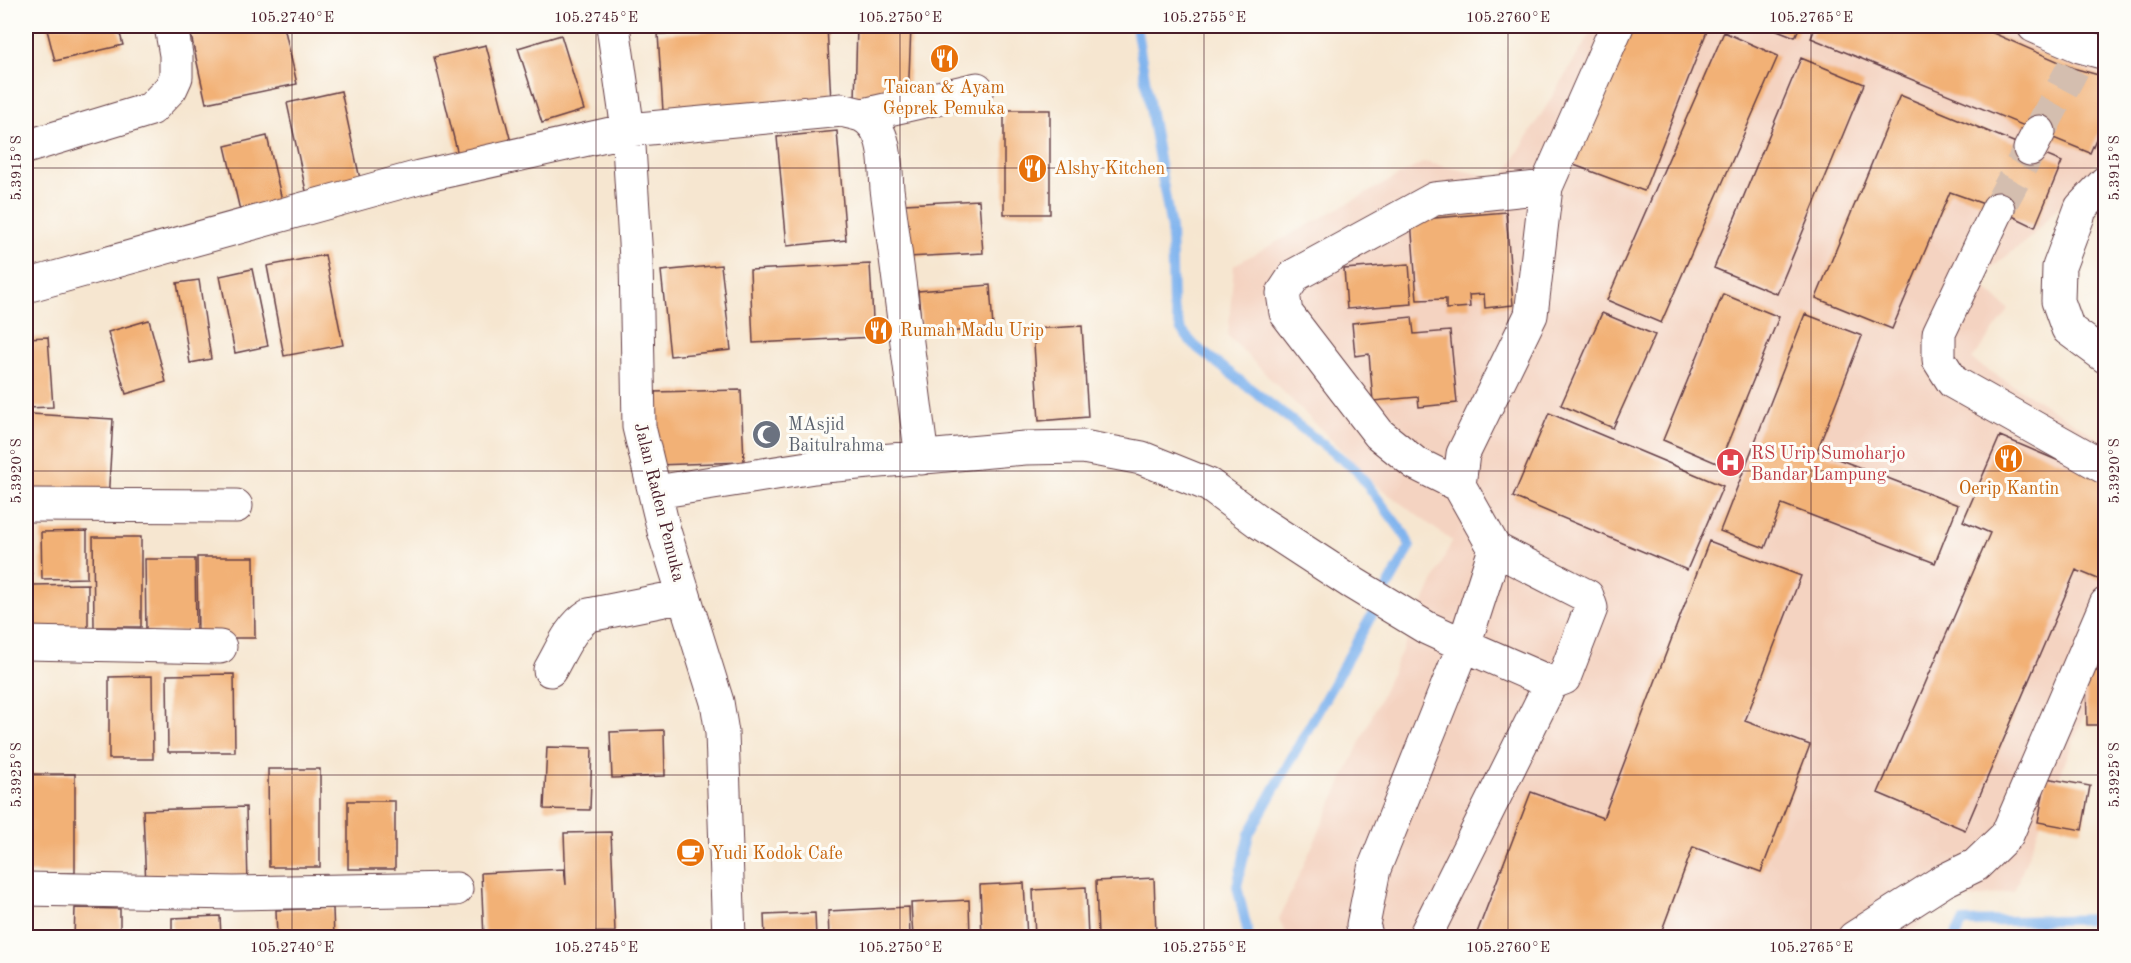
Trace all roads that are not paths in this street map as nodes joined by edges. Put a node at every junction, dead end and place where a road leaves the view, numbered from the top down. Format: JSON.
{"nodes":[{"id":1,"x":171,"y":26,"type":"edge"},
{"id":2,"x":613,"y":26,"type":"edge"},
{"id":3,"x":1617,"y":26,"type":"edge"},
{"id":4,"x":2034,"y":26,"type":"edge"},
{"id":5,"x":2086,"y":56,"type":"edge"},
{"id":6,"x":977,"y":89,"type":"dead end"},
{"id":7,"x":863,"y":116,"type":"junction"},
{"id":8,"x":628,"y":130,"type":"junction"},
{"id":9,"x":26,"y":147,"type":"edge"},
{"id":10,"x":2106,"y":182,"type":"edge"},
{"id":11,"x":1546,"y":187,"type":"junction"},
{"id":12,"x":1998,"y":209,"type":"tunnel mouth"},
{"id":13,"x":26,"y":286,"type":"edge"},
{"id":14,"x":2106,"y":357,"type":"edge"},
{"id":15,"x":922,"y":458,"type":"junction"},
{"id":16,"x":2106,"y":468,"type":"edge"},
{"id":17,"x":1459,"y":485,"type":"junction"},
{"id":18,"x":656,"y":492,"type":"junction"},
{"id":19,"x":26,"y":505,"type":"edge"},
{"id":20,"x":236,"y":506,"type":"dead end"},
{"id":21,"x":1496,"y":549,"type":"junction"},
{"id":22,"x":684,"y":596,"type":"junction"},
{"id":23,"x":2106,"y":604,"type":"edge"},
{"id":24,"x":26,"y":643,"type":"edge"},
{"id":25,"x":1464,"y":645,"type":"junction"},
{"id":26,"x":220,"y":647,"type":"dead end"},
{"id":27,"x":550,"y":670,"type":"dead end"},
{"id":28,"x":1551,"y":683,"type":"junction"},
{"id":29,"x":26,"y":889,"type":"edge"},
{"id":30,"x":456,"y":889,"type":"dead end"},
{"id":31,"x":729,"y":938,"type":"edge"},
{"id":32,"x":1367,"y":938,"type":"edge"},
{"id":33,"x":1424,"y":938,"type":"edge"},
{"id":34,"x":1854,"y":938,"type":"edge"}],
"edges":[{"from":1,"to":9,"type":"street"},
{"from":2,"to":8,"type":"street","name":"Jalan Raden Pemuka"},
{"from":3,"to":11,"type":"street"},
{"from":4,"to":5,"type":"street"},
{"from":6,"to":7,"type":"street"},
{"from":7,"to":8,"type":"street"},
{"from":7,"to":15,"type":"street"},
{"from":8,"to":13,"type":"street"},
{"from":8,"to":18,"type":"street","name":"Jalan Raden Pemuka"},
{"from":10,"to":14,"type":"street"},
{"from":11,"to":17,"type":"street"},
{"from":11,"to":17,"type":"street"},
{"from":12,"to":16,"type":"street"},
{"from":15,"to":18,"type":"street"},
{"from":15,"to":25,"type":"street"},
{"from":17,"to":21,"type":"street"},
{"from":18,"to":22,"type":"street","name":"Jalan Raden Pemuka"},
{"from":19,"to":20,"type":"street"},
{"from":21,"to":25,"type":"street"},
{"from":21,"to":28,"type":"street"},
{"from":22,"to":27,"type":"street"},
{"from":22,"to":31,"type":"street","name":"Jalan Raden Pemuka"},
{"from":23,"to":34,"type":"street"},
{"from":24,"to":26,"type":"street"},
{"from":25,"to":28,"type":"street"},
{"from":25,"to":32,"type":"street"},
{"from":28,"to":33,"type":"street"},
{"from":29,"to":30,"type":"street"}]}
